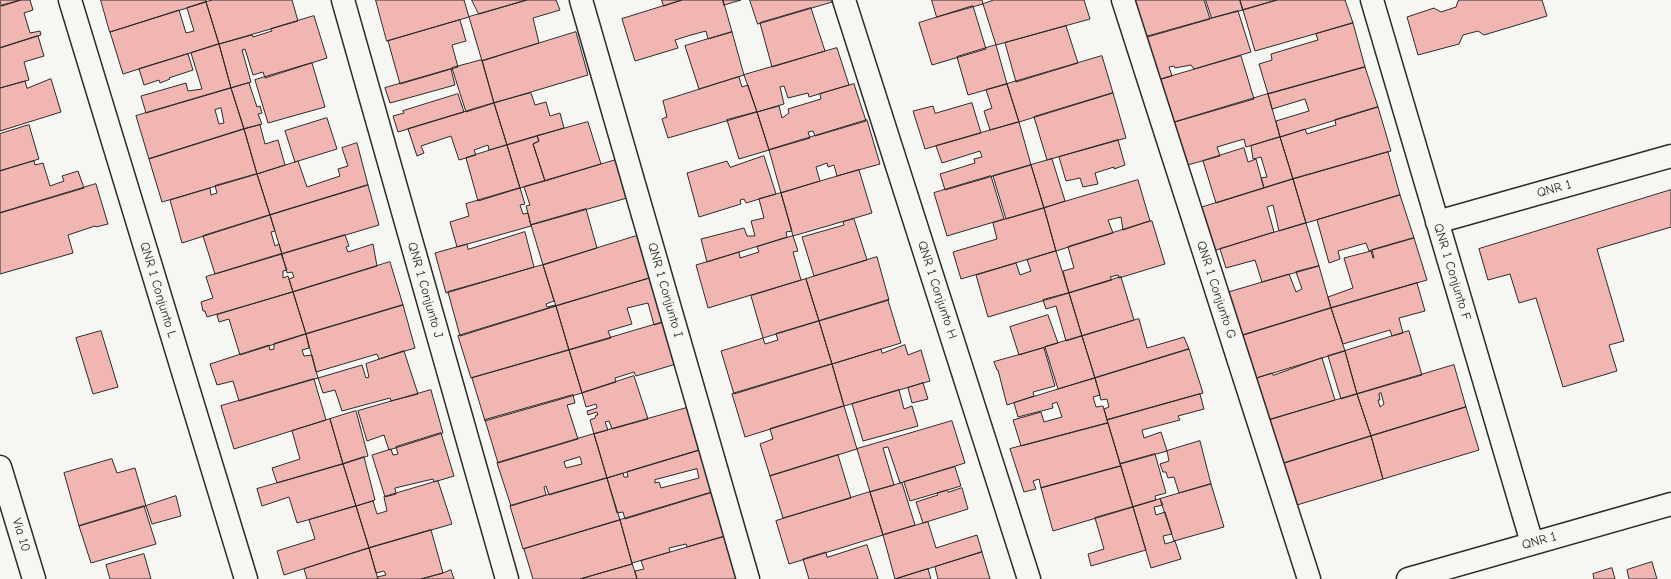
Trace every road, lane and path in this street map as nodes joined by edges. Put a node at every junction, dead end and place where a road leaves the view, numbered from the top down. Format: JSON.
{"nodes":[{"id":1,"x":70,"y":0,"type":"edge"},
{"id":2,"x":343,"y":0,"type":"edge"},
{"id":3,"x":581,"y":0,"type":"edge"},
{"id":4,"x":844,"y":0,"type":"edge"},
{"id":5,"x":1123,"y":0,"type":"edge"},
{"id":6,"x":1372,"y":0,"type":"edge"},
{"id":7,"x":1671,"y":156,"type":"edge"},
{"id":8,"x":1437,"y":222,"type":"junction"},
{"id":9,"x":0,"y":467,"type":"edge"},
{"id":10,"x":1671,"y":504,"type":"edge"},
{"id":11,"x":1532,"y":543,"type":"junction"},
{"id":12,"x":34,"y":579,"type":"edge"},
{"id":13,"x":246,"y":579,"type":"edge"},
{"id":14,"x":507,"y":579,"type":"edge"},
{"id":15,"x":748,"y":579,"type":"edge"},
{"id":16,"x":1029,"y":579,"type":"edge"},
{"id":17,"x":1309,"y":579,"type":"edge"},
{"id":18,"x":1408,"y":579,"type":"edge"}],
"edges":[{"from":1,"to":13,"type":"street","name":"QNR 1 Conjunto L"},
{"from":2,"to":14,"type":"street","name":"QNR 1 Conjunto J"},
{"from":3,"to":15,"type":"street","name":"QNR 1 Conjunto I"},
{"from":4,"to":16,"type":"street","name":"QNR 1 Conjunto H"},
{"from":5,"to":17,"type":"street","name":"QNR 1 Conjunto G"},
{"from":6,"to":8,"type":"street","name":"QNR 1 Conjunto F"},
{"from":7,"to":8,"type":"street","name":"QNR 1"},
{"from":8,"to":11,"type":"street","name":"QNR 1 Conjunto F"},
{"from":9,"to":12,"type":"street","name":"Via 10"},
{"from":10,"to":11,"type":"street","name":"QNR 1"},
{"from":11,"to":18,"type":"street","name":"QNR 1"}]}
